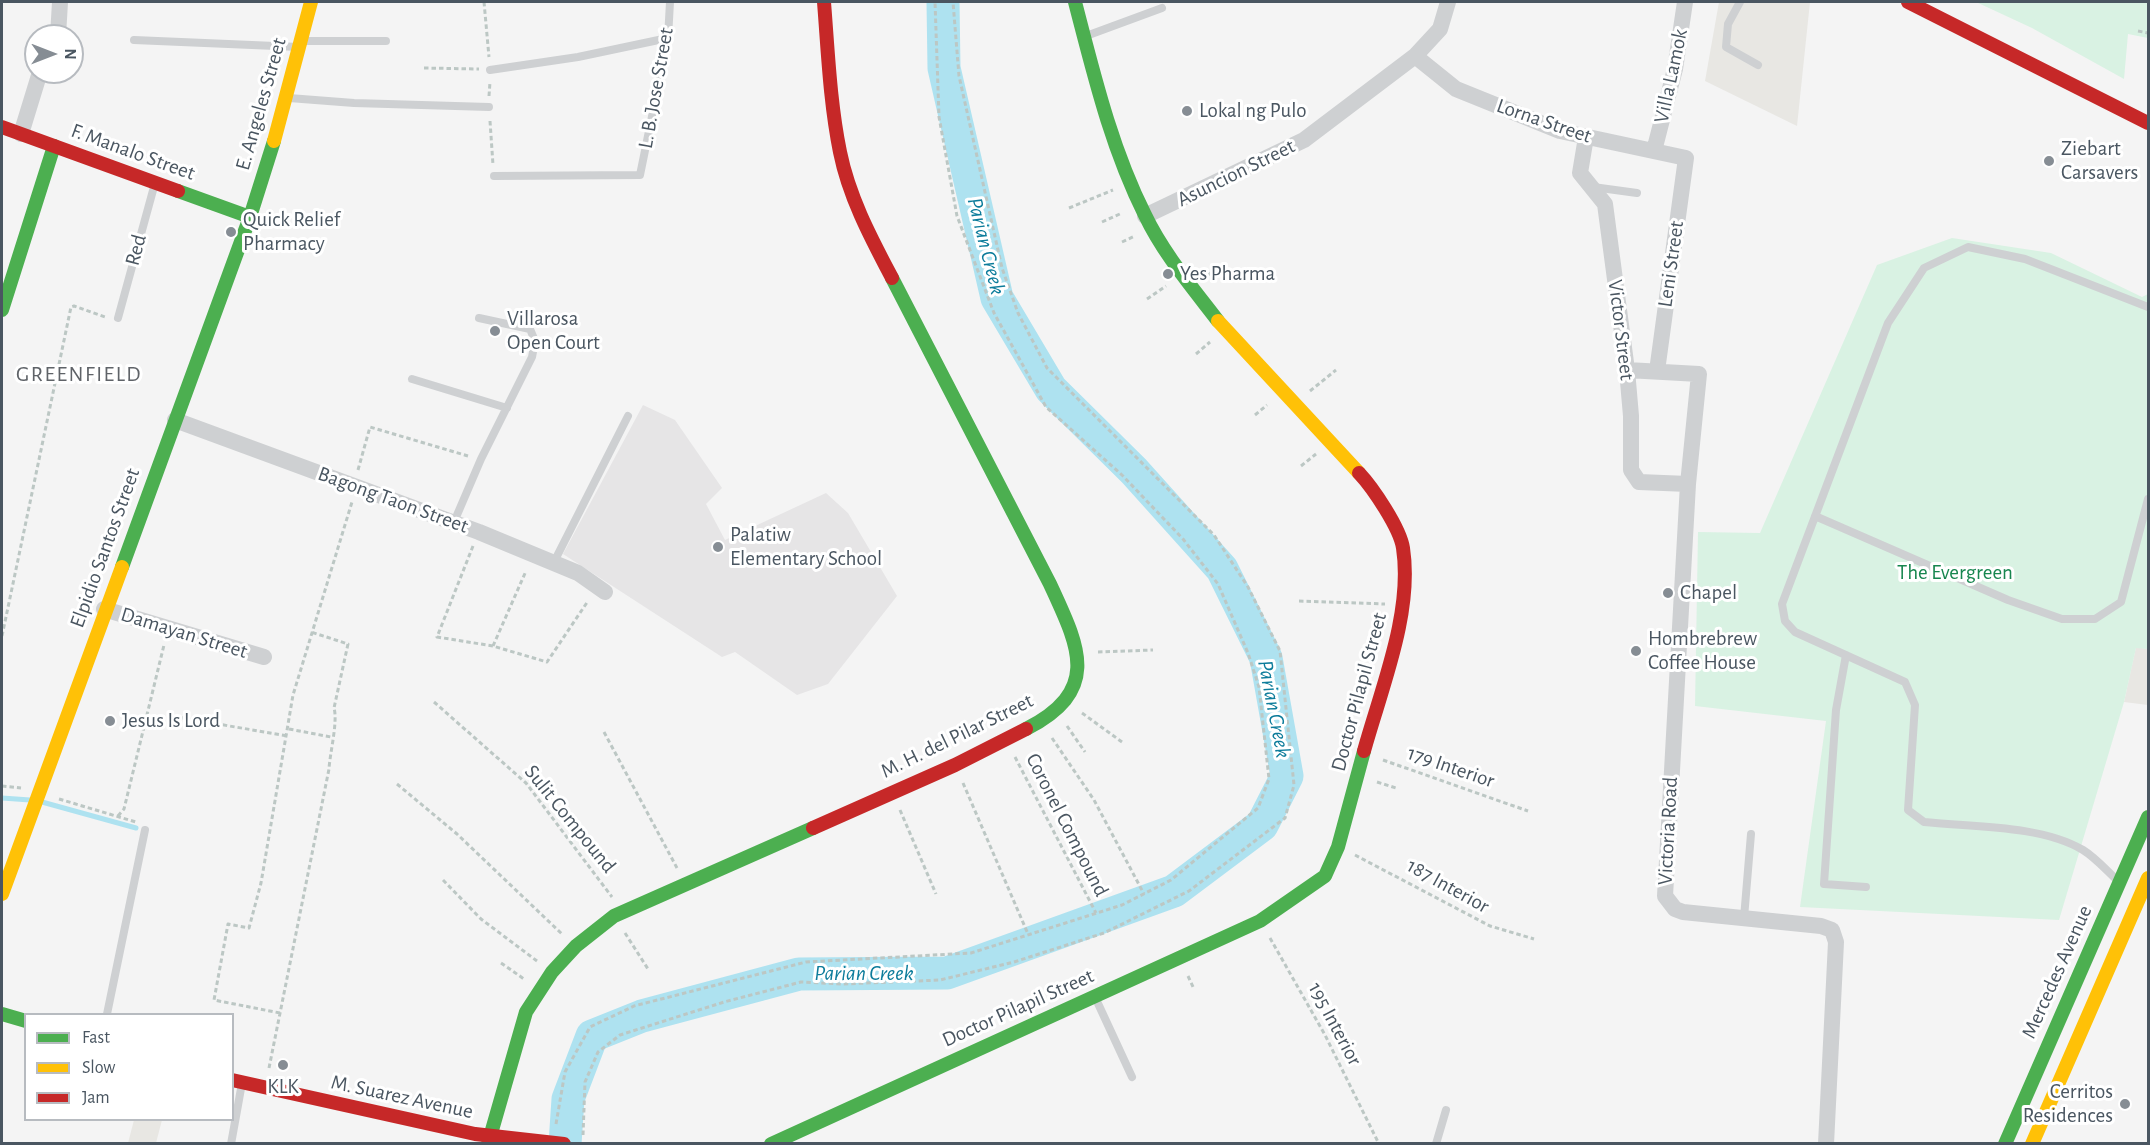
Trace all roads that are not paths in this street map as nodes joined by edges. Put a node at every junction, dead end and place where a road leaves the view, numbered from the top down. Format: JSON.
{"nodes":[{"id":1,"x":60,"y":2,"type":"edge"},
{"id":2,"x":311,"y":2,"type":"edge"},
{"id":3,"x":670,"y":2,"type":"edge"},
{"id":4,"x":824,"y":2,"type":"edge"},
{"id":5,"x":1075,"y":2,"type":"edge"},
{"id":6,"x":1448,"y":2,"type":"edge"},
{"id":7,"x":1685,"y":2,"type":"edge"},
{"id":8,"x":1740,"y":2,"type":"edge"},
{"id":9,"x":1908,"y":2,"type":"edge"},
{"id":10,"x":1162,"y":8,"type":"dead end"},
{"id":11,"x":59,"y":24,"type":"edge"},
{"id":12,"x":1084,"y":37,"type":"junction"},
{"id":13,"x":668,"y":38,"type":"junction"},
{"id":14,"x":134,"y":40,"type":"dead end"},
{"id":15,"x":386,"y":41,"type":"dead end"},
{"id":16,"x":301,"y":44,"type":"junction"},
{"id":17,"x":1415,"y":56,"type":"junction"},
{"id":18,"x":1758,"y":65,"type":"dead end"},
{"id":19,"x":490,"y":70,"type":"road end"},
{"id":20,"x":36,"y":84,"type":"edge"},
{"id":21,"x":286,"y":98,"type":"junction"},
{"id":22,"x":489,"y":106,"type":"road end"},
{"id":23,"x":2148,"y":123,"type":"edge"},
{"id":24,"x":2,"y":127,"type":"edge"},
{"id":25,"x":21,"y":134,"type":"junction"},
{"id":26,"x":1586,"y":137,"type":"junction"},
{"id":27,"x":54,"y":146,"type":"junction"},
{"id":28,"x":1654,"y":151,"type":"junction"},
{"id":29,"x":1686,"y":158,"type":"joint"},
{"id":30,"x":494,"y":176,"type":"road end"},
{"id":31,"x":155,"y":182,"type":"junction"},
{"id":32,"x":1590,"y":187,"type":"junction"},
{"id":33,"x":1637,"y":193,"type":"dead end"},
{"id":34,"x":1145,"y":216,"type":"junction"},
{"id":35,"x":250,"y":217,"type":"junction"},
{"id":36,"x":2148,"y":307,"type":"edge"},
{"id":37,"x":2,"y":310,"type":"edge"},
{"id":38,"x":118,"y":318,"type":"road end"},
{"id":39,"x":479,"y":318,"type":"dead end"},
{"id":40,"x":1627,"y":370,"type":"junction"},
{"id":41,"x":1657,"y":370,"type":"junction"},
{"id":42,"x":412,"y":379,"type":"dead end"},
{"id":43,"x":507,"y":408,"type":"junction"},
{"id":44,"x":628,"y":416,"type":"dead end"},
{"id":45,"x":176,"y":420,"type":"junction"},
{"id":46,"x":1688,"y":484,"type":"junction"},
{"id":47,"x":2148,"y":499,"type":"edge"},
{"id":48,"x":1815,"y":516,"type":"junction"},
{"id":49,"x":454,"y":522,"type":"junction"},
{"id":50,"x":554,"y":562,"type":"junction"},
{"id":51,"x":602,"y":590,"type":"road end"},
{"id":52,"x":104,"y":609,"type":"junction"},
{"id":53,"x":1846,"y":655,"type":"junction"},
{"id":54,"x":264,"y":657,"type":"dead end"},
{"id":55,"x":2148,"y":816,"type":"edge"},
{"id":56,"x":145,"y":830,"type":"road end"},
{"id":57,"x":1751,"y":834,"type":"dead end"},
{"id":58,"x":2148,"y":878,"type":"edge"},
{"id":59,"x":1866,"y":887,"type":"dead end"},
{"id":60,"x":2130,"y":889,"type":"junction"},
{"id":61,"x":2,"y":894,"type":"edge"},
{"id":62,"x":1744,"y":918,"type":"junction"},
{"id":63,"x":1095,"y":997,"type":"junction"},
{"id":64,"x":107,"y":1013,"type":"edge"},
{"id":65,"x":2,"y":1014,"type":"edge"},
{"id":66,"x":24,"y":1020,"type":"edge"},
{"id":67,"x":1132,"y":1077,"type":"dead end"},
{"id":68,"x":237,"y":1081,"type":"edge"},
{"id":69,"x":1446,"y":1110,"type":"dead end"},
{"id":70,"x":234,"y":1112,"type":"edge"},
{"id":71,"x":233,"y":1121,"type":"edge"},
{"id":72,"x":488,"y":1140,"type":"edge"},
{"id":73,"x":231,"y":1143,"type":"edge"},
{"id":74,"x":557,"y":1143,"type":"edge"},
{"id":75,"x":771,"y":1143,"type":"edge"},
{"id":76,"x":1436,"y":1143,"type":"edge"},
{"id":77,"x":1826,"y":1143,"type":"edge"},
{"id":78,"x":2005,"y":1143,"type":"edge"},
{"id":79,"x":2032,"y":1143,"type":"edge"}],
"edges":[{"from":1,"to":11,"type":"street"},
{"from":2,"to":16,"type":"street","name":"E. Angeles Street"},
{"from":3,"to":13,"type":"lane","name":"L. B. Jose Street"},
{"from":4,"to":72,"type":"street","name":"M. H. del Pilar Street"},
{"from":5,"to":12,"type":"street","name":"Doctor Pilapil Street"},
{"from":6,"to":17,"type":"street","name":"Asuncion Street"},
{"from":7,"to":28,"type":"street","name":"Villa Lamok"},
{"from":8,"to":18,"type":"lane"},
{"from":9,"to":23,"type":"street"},
{"from":10,"to":12,"type":"lane"},
{"from":12,"to":34,"type":"street","name":"Doctor Pilapil Street"},
{"from":13,"to":19,"type":"lane"},
{"from":13,"to":30,"type":"lane","name":"L. B. Jose Street"},
{"from":14,"to":16,"type":"lane"},
{"from":15,"to":16,"type":"lane"},
{"from":16,"to":21,"type":"street","name":"E. Angeles Street"},
{"from":17,"to":26,"type":"street","name":"Lorna Street"},
{"from":17,"to":34,"type":"street","name":"Asuncion Street"},
{"from":20,"to":25,"type":"street"},
{"from":21,"to":22,"type":"lane"},
{"from":21,"to":35,"type":"street","name":"E. Angeles Street"},
{"from":24,"to":25,"type":"street","name":"F. Manalo Street"},
{"from":25,"to":27,"type":"street","name":"F. Manalo Street"},
{"from":26,"to":28,"type":"street","name":"Lorna Street"},
{"from":26,"to":32,"type":"street","name":"Victor Street"},
{"from":27,"to":31,"type":"street","name":"F. Manalo Street"},
{"from":27,"to":37,"type":"street"},
{"from":28,"to":29,"type":"street","name":"Lorna Street"},
{"from":29,"to":41,"type":"street","name":"Leni Street"},
{"from":31,"to":35,"type":"street","name":"F. Manalo Street"},
{"from":31,"to":38,"type":"lane","name":"Red"},
{"from":32,"to":33,"type":"lane"},
{"from":32,"to":40,"type":"street","name":"Victor Street"},
{"from":34,"to":63,"type":"street","name":"Doctor Pilapil Street"},
{"from":35,"to":45,"type":"street","name":"Elpidio Santos Street"},
{"from":36,"to":48,"type":"lane"},
{"from":39,"to":43,"type":"lane"},
{"from":40,"to":41,"type":"street"},
{"from":40,"to":46,"type":"street","name":"Victor Street"},
{"from":41,"to":46,"type":"street"},
{"from":42,"to":43,"type":"lane"},
{"from":43,"to":49,"type":"lane"},
{"from":44,"to":50,"type":"lane"},
{"from":45,"to":49,"type":"street","name":"Bagong Taon Street"},
{"from":45,"to":52,"type":"street","name":"Elpidio Santos Street"},
{"from":46,"to":62,"type":"street","name":"Victoria Road"},
{"from":47,"to":48,"type":"lane"},
{"from":48,"to":53,"type":"lane"},
{"from":49,"to":50,"type":"street","name":"Bagong Taon Street"},
{"from":50,"to":51,"type":"street","name":"Bagong Taon Street"},
{"from":52,"to":54,"type":"street","name":"Damayan Street"},
{"from":52,"to":61,"type":"street","name":"Elpidio Santos Street"},
{"from":53,"to":59,"type":"lane"},
{"from":53,"to":60,"type":"lane"},
{"from":55,"to":60,"type":"street","name":"Mercedes Avenue"},
{"from":56,"to":64,"type":"lane"},
{"from":57,"to":62,"type":"lane"},
{"from":58,"to":60,"type":"street","name":"Mercedes Avenue"},
{"from":60,"to":78,"type":"street","name":"Mercedes Avenue"},
{"from":60,"to":79,"type":"street","name":"Mercedes Avenue"},
{"from":62,"to":77,"type":"street","name":"Victoria Road"},
{"from":63,"to":67,"type":"lane"},
{"from":63,"to":75,"type":"street","name":"Doctor Pilapil Street"},
{"from":65,"to":66,"type":"street"},
{"from":68,"to":70,"type":"lane"},
{"from":68,"to":72,"type":"street","name":"M. Suarez Avenue"},
{"from":69,"to":76,"type":"lane"},
{"from":71,"to":73,"type":"lane"},
{"from":72,"to":74,"type":"street","name":"M. Suarez Avenue"}]}
